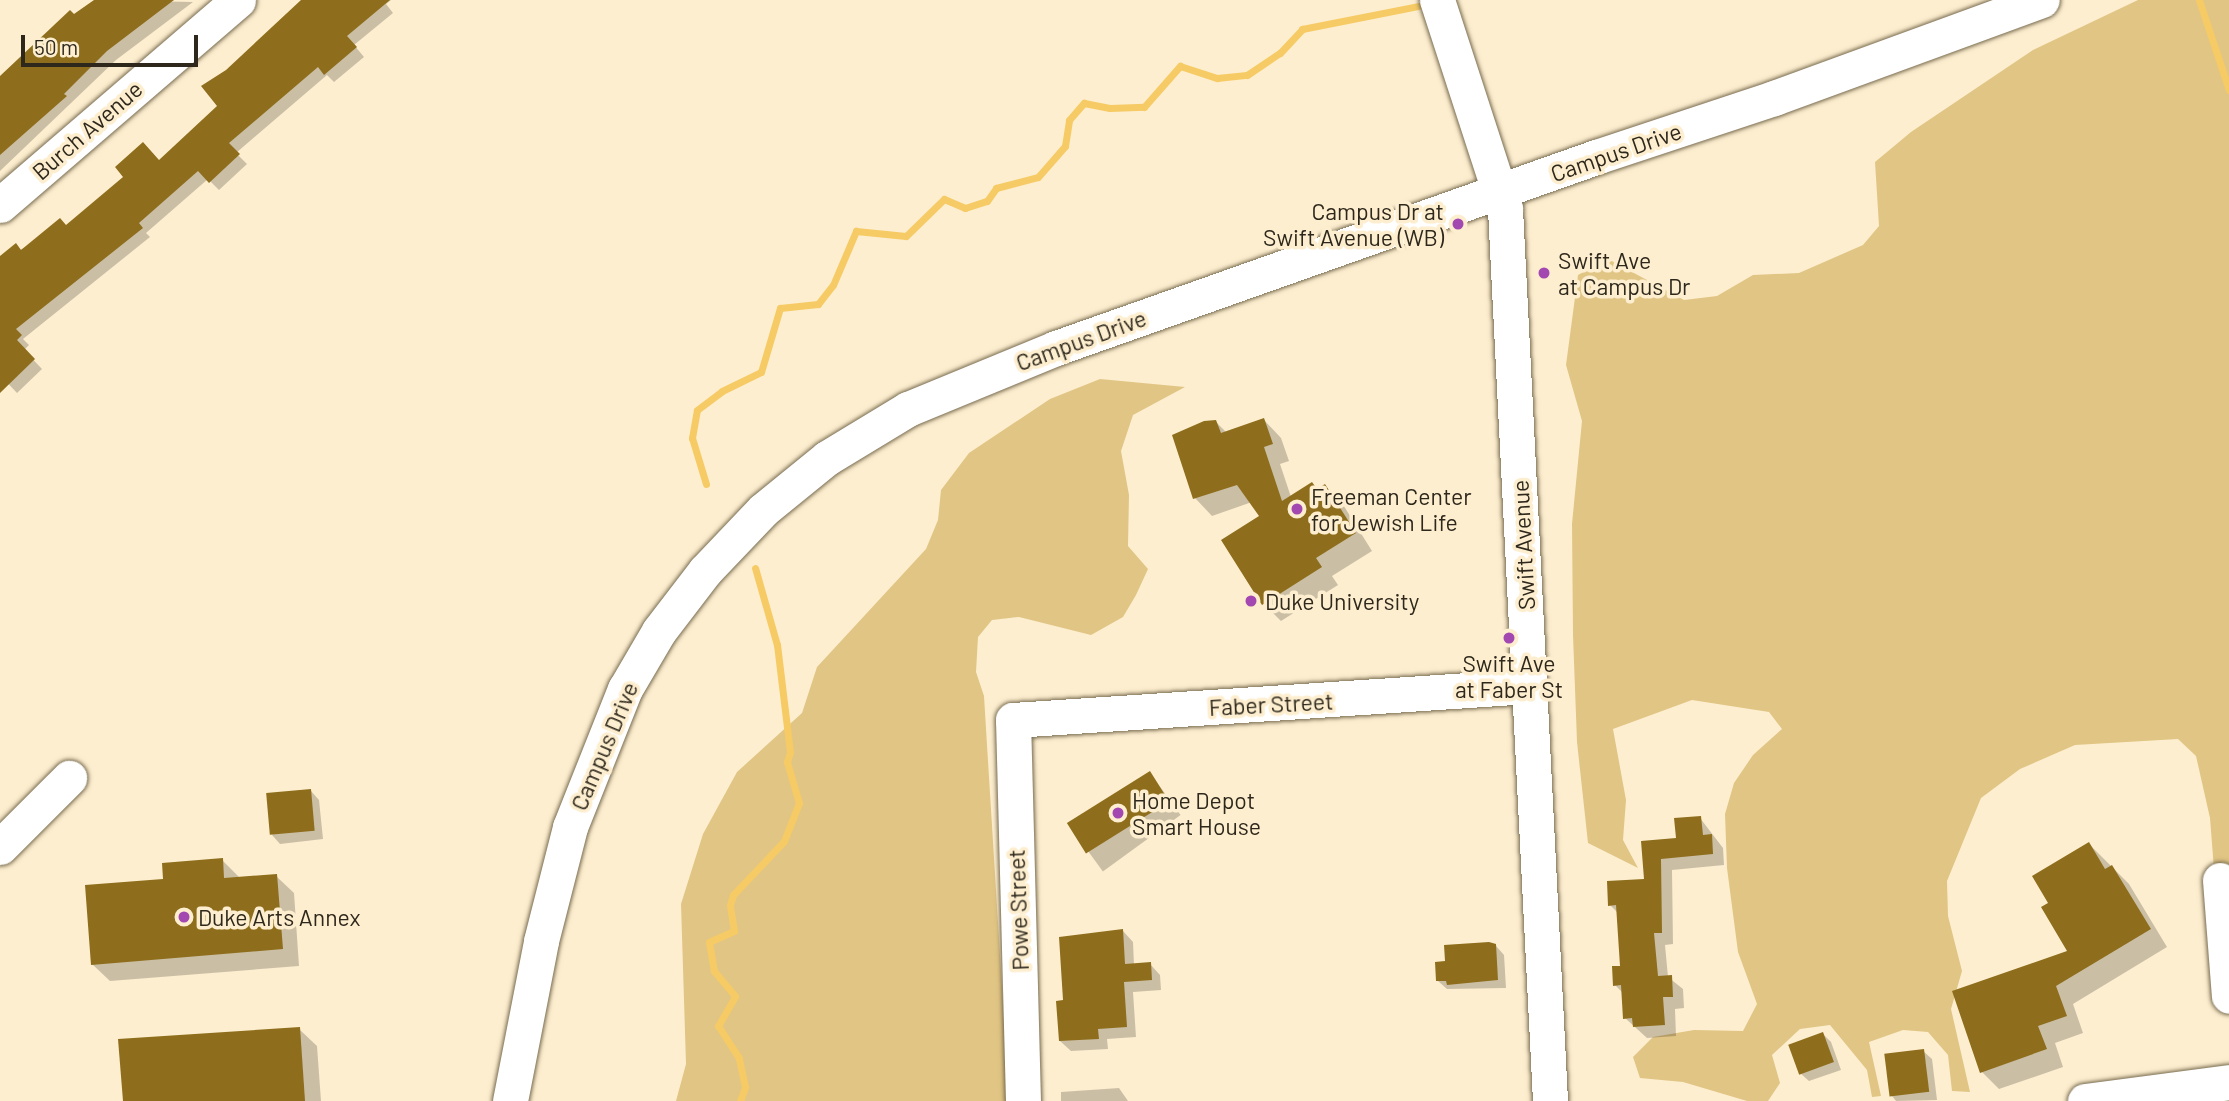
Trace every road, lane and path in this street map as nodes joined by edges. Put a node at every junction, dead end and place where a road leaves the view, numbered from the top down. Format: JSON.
{"nodes":[{"id":1,"x":238,"y":0,"type":"edge"},
{"id":2,"x":1437,"y":0,"type":"edge"},
{"id":3,"x":2042,"y":0,"type":"edge"},
{"id":4,"x":1501,"y":191,"type":"junction"},
{"id":5,"x":0,"y":205,"type":"edge"},
{"id":6,"x":1529,"y":686,"type":"junction"},
{"id":7,"x":1013,"y":720,"type":"joint"},
{"id":8,"x":69,"y":778,"type":"dead end"},
{"id":9,"x":0,"y":847,"type":"edge"},
{"id":10,"x":2220,"y":880,"type":"dead end"},
{"id":11,"x":2229,"y":996,"type":"edge"},
{"id":12,"x":2229,"y":1082,"type":"edge"},
{"id":13,"x":510,"y":1101,"type":"edge"},
{"id":14,"x":1023,"y":1101,"type":"edge"},
{"id":15,"x":1549,"y":1101,"type":"edge"},
{"id":16,"x":2085,"y":1101,"type":"edge"}],
"edges":[{"from":1,"to":5,"type":"street","name":"Burch Avenue"},
{"from":2,"to":4,"type":"street","name":"Swift Avenue"},
{"from":3,"to":4,"type":"street","name":"Campus Drive"},
{"from":4,"to":6,"type":"street","name":"Swift Avenue"},
{"from":4,"to":13,"type":"street","name":"Campus Drive"},
{"from":6,"to":7,"type":"street","name":"Faber Street"},
{"from":6,"to":15,"type":"street","name":"Swift Avenue"},
{"from":7,"to":14,"type":"street","name":"Powe Street"},
{"from":8,"to":9,"type":"street"},
{"from":10,"to":11,"type":"street"},
{"from":12,"to":16,"type":"street"}]}
